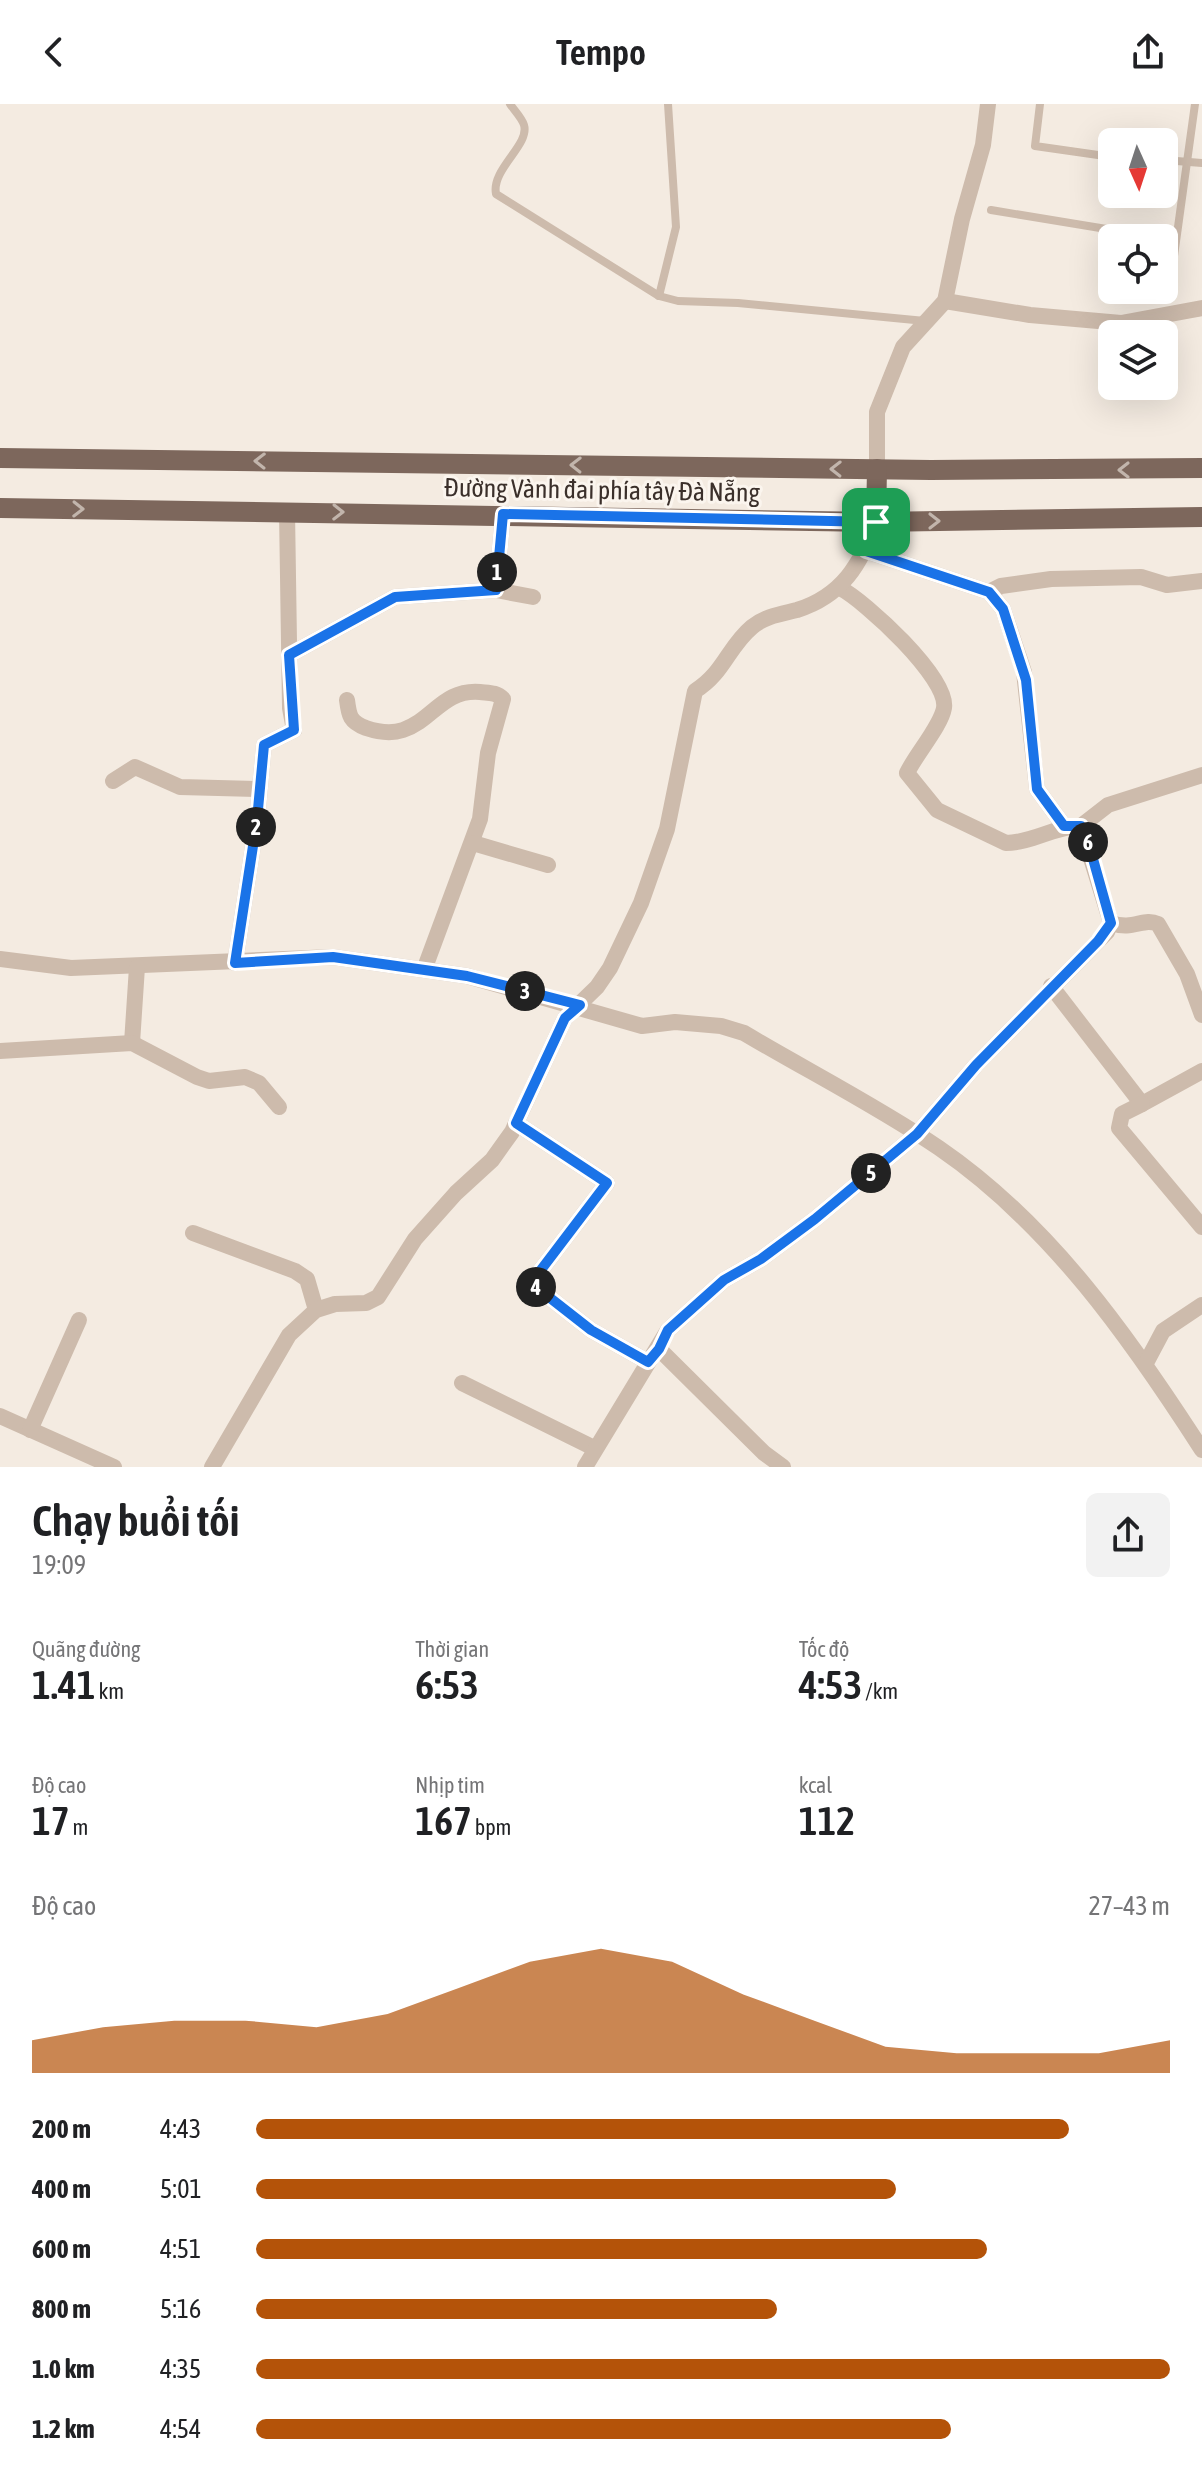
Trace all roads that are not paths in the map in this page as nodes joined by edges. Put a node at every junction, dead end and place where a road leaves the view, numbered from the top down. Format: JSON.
{"nodes":[{"id":1,"x":510,"y":104,"type":"edge"},
{"id":2,"x":668,"y":104,"type":"edge"},
{"id":3,"x":988,"y":104,"type":"edge"},
{"id":4,"x":1040,"y":104,"type":"edge"},
{"id":5,"x":1195,"y":104,"type":"edge"},
{"id":6,"x":1098,"y":155,"type":"edge"},
{"id":7,"x":1178,"y":162,"type":"edge"},
{"id":8,"x":1187,"y":163,"type":"junction"},
{"id":9,"x":1202,"y":163,"type":"edge"},
{"id":10,"x":991,"y":210,"type":"dead end"},
{"id":11,"x":1178,"y":226,"type":"edge"},
{"id":12,"x":1098,"y":227,"type":"edge"},
{"id":13,"x":659,"y":296,"type":"junction"},
{"id":14,"x":945,"y":301,"type":"junction"},
{"id":15,"x":1202,"y":308,"type":"edge"},
{"id":16,"x":925,"y":321,"type":"junction"},
{"id":17,"x":0,"y":458,"type":"edge"},
{"id":18,"x":1202,"y":468,"type":"edge"},
{"id":19,"x":877,"y":469,"type":"junction"},
{"id":20,"x":0,"y":508,"type":"edge"},
{"id":21,"x":287,"y":511,"type":"junction"},
{"id":22,"x":503,"y":514,"type":"junction"},
{"id":23,"x":1202,"y":517,"type":"edge"},
{"id":24,"x":876,"y":522,"type":"junction"},
{"id":25,"x":866,"y":551,"type":"junction"},
{"id":26,"x":1202,"y":581,"type":"edge"},
{"id":27,"x":840,"y":588,"type":"junction"},
{"id":28,"x":496,"y":590,"type":"junction"},
{"id":29,"x":989,"y":592,"type":"junction"},
{"id":30,"x":533,"y":597,"type":"dead end"},
{"id":31,"x":289,"y":655,"type":"junction"},
{"id":32,"x":347,"y":700,"type":"dead end"},
{"id":33,"x":1202,"y":775,"type":"edge"},
{"id":34,"x":113,"y":781,"type":"dead end"},
{"id":35,"x":260,"y":789,"type":"junction"},
{"id":36,"x":1073,"y":826,"type":"junction"},
{"id":37,"x":473,"y":843,"type":"junction"},
{"id":38,"x":548,"y":865,"type":"dead end"},
{"id":39,"x":1111,"y":923,"type":"junction"},
{"id":40,"x":0,"y":959,"type":"edge"},
{"id":41,"x":235,"y":963,"type":"junction"},
{"id":42,"x":137,"y":967,"type":"junction"},
{"id":43,"x":424,"y":970,"type":"junction"},
{"id":44,"x":1051,"y":986,"type":"junction"},
{"id":45,"x":580,"y":1005,"type":"junction"},
{"id":46,"x":1202,"y":1015,"type":"edge"},
{"id":47,"x":132,"y":1043,"type":"junction"},
{"id":48,"x":0,"y":1051,"type":"edge"},
{"id":49,"x":1202,"y":1071,"type":"edge"},
{"id":50,"x":1142,"y":1104,"type":"junction"},
{"id":51,"x":279,"y":1107,"type":"dead end"},
{"id":52,"x":516,"y":1123,"type":"junction"},
{"id":53,"x":917,"y":1134,"type":"junction"},
{"id":54,"x":1202,"y":1227,"type":"edge"},
{"id":55,"x":193,"y":1233,"type":"dead end"},
{"id":56,"x":1202,"y":1305,"type":"edge"},
{"id":57,"x":316,"y":1310,"type":"junction"},
{"id":58,"x":79,"y":1320,"type":"dead end"},
{"id":59,"x":654,"y":1356,"type":"junction"},
{"id":60,"x":1146,"y":1363,"type":"junction"},
{"id":61,"x":462,"y":1383,"type":"dead end"},
{"id":62,"x":0,"y":1416,"type":"edge"},
{"id":63,"x":30,"y":1430,"type":"junction"},
{"id":64,"x":594,"y":1448,"type":"junction"},
{"id":65,"x":1202,"y":1450,"type":"edge"},
{"id":66,"x":114,"y":1467,"type":"edge"},
{"id":67,"x":212,"y":1467,"type":"edge"},
{"id":68,"x":585,"y":1467,"type":"edge"},
{"id":69,"x":783,"y":1467,"type":"edge"}],
"edges":[{"from":1,"to":13,"type":"lane"},
{"from":2,"to":13,"type":"lane"},
{"from":3,"to":14,"type":"street"},
{"from":4,"to":6,"type":"lane"},
{"from":5,"to":8,"type":"lane"},
{"from":7,"to":8,"type":"lane"},
{"from":8,"to":9,"type":"lane"},
{"from":8,"to":11,"type":"lane"},
{"from":10,"to":12,"type":"lane"},
{"from":13,"to":16,"type":"lane"},
{"from":14,"to":15,"type":"street"},
{"from":14,"to":16,"type":"street"},
{"from":16,"to":19,"type":"street"},
{"from":19,"to":17,"type":"main road","name":"Đường Vành đai phía tây Đà Nẵng","one_way":true},
{"from":18,"to":19,"type":"main road","name":"Đường Vành đai phía tây Đà Nẵng","one_way":true},
{"from":19,"to":24,"type":"main road"},
{"from":20,"to":21,"type":"main road","name":"Đường Vành đai phía tây Đà Nẵng","one_way":true},
{"from":21,"to":22,"type":"main road","name":"Đường Vành đai phía tây Đà Nẵng","one_way":true},
{"from":21,"to":31,"type":"street"},
{"from":22,"to":24,"type":"main road","name":"Đường Vành đai phía tây Đà Nẵng"},
{"from":22,"to":28,"type":"street"},
{"from":24,"to":23,"type":"main road","name":"Đường Vành đai phía tây Đà Nẵng","one_way":true},
{"from":24,"to":25,"type":"street"},
{"from":25,"to":27,"type":"street"},
{"from":25,"to":29,"type":"street"},
{"from":26,"to":29,"type":"street"},
{"from":27,"to":36,"type":"street"},
{"from":27,"to":45,"type":"street"},
{"from":28,"to":30,"type":"street"},
{"from":28,"to":31,"type":"street"},
{"from":29,"to":36,"type":"street"},
{"from":31,"to":35,"type":"street"},
{"from":32,"to":37,"type":"street"},
{"from":33,"to":36,"type":"street"},
{"from":34,"to":35,"type":"street"},
{"from":35,"to":41,"type":"street"},
{"from":36,"to":39,"type":"street"},
{"from":37,"to":38,"type":"street"},
{"from":37,"to":43,"type":"street"},
{"from":39,"to":44,"type":"street"},
{"from":39,"to":46,"type":"street"},
{"from":40,"to":42,"type":"street"},
{"from":41,"to":42,"type":"street"},
{"from":41,"to":43,"type":"street"},
{"from":42,"to":47,"type":"street"},
{"from":43,"to":45,"type":"street"},
{"from":44,"to":50,"type":"street"},
{"from":44,"to":53,"type":"street"},
{"from":45,"to":52,"type":"street"},
{"from":45,"to":53,"type":"street"},
{"from":47,"to":48,"type":"street"},
{"from":47,"to":51,"type":"street"},
{"from":49,"to":50,"type":"street"},
{"from":50,"to":54,"type":"street"},
{"from":52,"to":57,"type":"street"},
{"from":52,"to":59,"type":"street"},
{"from":53,"to":59,"type":"street"},
{"from":53,"to":60,"type":"street"},
{"from":55,"to":57,"type":"street"},
{"from":56,"to":60,"type":"street"},
{"from":57,"to":67,"type":"street"},
{"from":58,"to":63,"type":"street"},
{"from":59,"to":64,"type":"street"},
{"from":59,"to":69,"type":"street"},
{"from":60,"to":65,"type":"street"},
{"from":61,"to":64,"type":"street"},
{"from":62,"to":63,"type":"street"},
{"from":63,"to":66,"type":"street"},
{"from":64,"to":68,"type":"street"}]}
